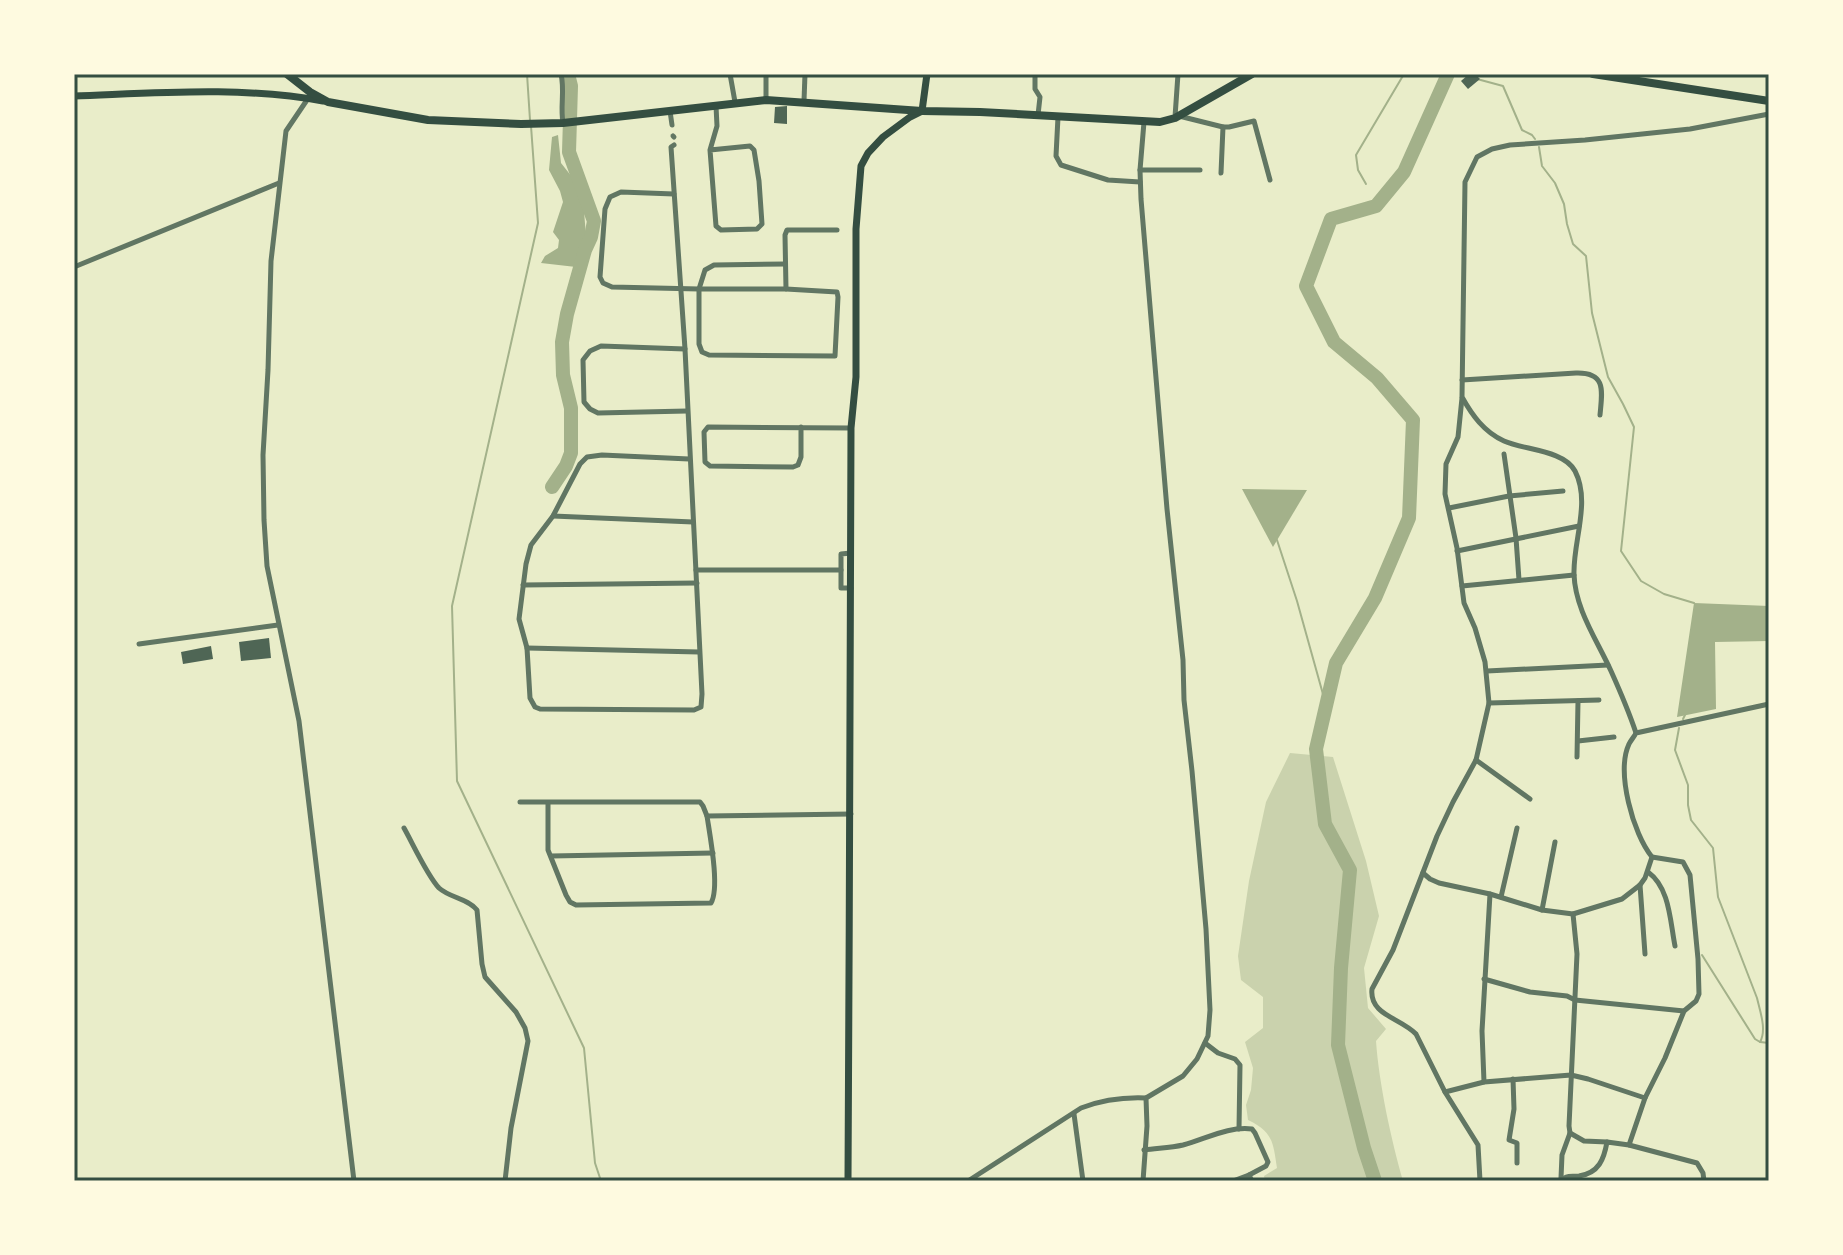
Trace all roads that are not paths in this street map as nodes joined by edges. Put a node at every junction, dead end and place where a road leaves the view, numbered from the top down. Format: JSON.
{"nodes":[{"id":1,"x":287,"y":74,"type":"edge"},
{"id":2,"x":561,"y":74,"type":"edge"},
{"id":3,"x":730,"y":74,"type":"edge"},
{"id":4,"x":766,"y":74,"type":"edge"},
{"id":5,"x":805,"y":74,"type":"edge"},
{"id":6,"x":927,"y":74,"type":"edge"},
{"id":7,"x":1035,"y":74,"type":"edge"},
{"id":8,"x":1178,"y":74,"type":"edge"},
{"id":9,"x":1252,"y":74,"type":"edge"},
{"id":10,"x":1593,"y":74,"type":"edge"},
{"id":11,"x":309,"y":95,"type":"junction"},
{"id":12,"x":74,"y":96,"type":"edge"},
{"id":13,"x":766,"y":100,"type":"junction"},
{"id":14,"x":804,"y":101,"type":"junction"},
{"id":15,"x":1769,"y":101,"type":"edge"},
{"id":16,"x":735,"y":102,"type":"junction"},
{"id":17,"x":716,"y":106,"type":"junction"},
{"id":18,"x":670,"y":111,"type":"junction"},
{"id":19,"x":922,"y":111,"type":"junction"},
{"id":20,"x":1769,"y":114,"type":"edge"},
{"id":21,"x":1038,"y":115,"type":"junction"},
{"id":22,"x":1058,"y":117,"type":"junction"},
{"id":23,"x":1177,"y":117,"type":"junction"},
{"id":24,"x":1144,"y":122,"type":"junction"},
{"id":25,"x":563,"y":123,"type":"junction"},
{"id":26,"x":672,"y":125,"type":"dead end"},
{"id":27,"x":1223,"y":127,"type":"junction"},
{"id":28,"x":674,"y":145,"type":"dead end"},
{"id":29,"x":710,"y":150,"type":"junction"},
{"id":30,"x":1140,"y":170,"type":"junction"},
{"id":31,"x":1200,"y":170,"type":"dead end"},
{"id":32,"x":1221,"y":173,"type":"dead end"},
{"id":33,"x":1270,"y":180,"type":"dead end"},
{"id":34,"x":1140,"y":182,"type":"junction"},
{"id":35,"x":279,"y":183,"type":"junction"},
{"id":36,"x":674,"y":194,"type":"junction"},
{"id":37,"x":837,"y":230,"type":"dead end"},
{"id":38,"x":785,"y":264,"type":"junction"},
{"id":39,"x":74,"y":267,"type":"edge"},
{"id":40,"x":681,"y":287,"type":"junction"},
{"id":41,"x":699,"y":289,"type":"junction"},
{"id":42,"x":786,"y":289,"type":"junction"},
{"id":43,"x":685,"y":349,"type":"junction"},
{"id":44,"x":1462,"y":380,"type":"junction"},
{"id":45,"x":1462,"y":397,"type":"junction"},
{"id":46,"x":687,"y":411,"type":"junction"},
{"id":47,"x":1600,"y":415,"type":"dead end"},
{"id":48,"x":801,"y":427,"type":"junction"},
{"id":49,"x":851,"y":428,"type":"junction"},
{"id":50,"x":1504,"y":454,"type":"dead end"},
{"id":51,"x":689,"y":459,"type":"junction"},
{"id":52,"x":1563,"y":491,"type":"dead end"},
{"id":53,"x":1509,"y":496,"type":"junction"},
{"id":54,"x":1449,"y":508,"type":"junction"},
{"id":55,"x":553,"y":516,"type":"junction"},
{"id":56,"x":693,"y":522,"type":"junction"},
{"id":57,"x":1579,"y":526,"type":"junction"},
{"id":58,"x":1516,"y":538,"type":"junction"},
{"id":59,"x":1457,"y":551,"type":"junction"},
{"id":60,"x":851,"y":553,"type":"junction"},
{"id":61,"x":696,"y":570,"type":"junction"},
{"id":62,"x":841,"y":570,"type":"junction"},
{"id":63,"x":1574,"y":575,"type":"junction"},
{"id":64,"x":1519,"y":580,"type":"junction"},
{"id":65,"x":697,"y":583,"type":"junction"},
{"id":66,"x":523,"y":585,"type":"junction"},
{"id":67,"x":1462,"y":586,"type":"junction"},
{"id":68,"x":851,"y":588,"type":"junction"},
{"id":69,"x":278,"y":625,"type":"junction"},
{"id":70,"x":139,"y":644,"type":"dead end"},
{"id":71,"x":527,"y":648,"type":"junction"},
{"id":72,"x":699,"y":652,"type":"junction"},
{"id":73,"x":1608,"y":665,"type":"junction"},
{"id":74,"x":1487,"y":671,"type":"junction"},
{"id":75,"x":1599,"y":700,"type":"dead end"},
{"id":76,"x":1578,"y":701,"type":"junction"},
{"id":77,"x":1489,"y":703,"type":"junction"},
{"id":78,"x":1769,"y":704,"type":"edge"},
{"id":79,"x":1636,"y":733,"type":"junction"},
{"id":80,"x":1614,"y":737,"type":"dead end"},
{"id":81,"x":1578,"y":741,"type":"junction"},
{"id":82,"x":1577,"y":757,"type":"dead end"},
{"id":83,"x":1476,"y":760,"type":"junction"},
{"id":84,"x":1530,"y":799,"type":"dead end"},
{"id":85,"x":520,"y":802,"type":"dead end"},
{"id":86,"x":548,"y":803,"type":"junction"},
{"id":87,"x":851,"y":814,"type":"junction"},
{"id":88,"x":707,"y":816,"type":"junction"},
{"id":89,"x":404,"y":828,"type":"dead end"},
{"id":90,"x":1517,"y":828,"type":"dead end"},
{"id":91,"x":1555,"y":842,"type":"dead end"},
{"id":92,"x":713,"y":853,"type":"junction"},
{"id":93,"x":551,"y":856,"type":"junction"},
{"id":94,"x":1652,"y":857,"type":"junction"},
{"id":95,"x":1648,"y":872,"type":"junction"},
{"id":96,"x":1423,"y":873,"type":"junction"},
{"id":97,"x":1640,"y":885,"type":"junction"},
{"id":98,"x":1490,"y":894,"type":"junction"},
{"id":99,"x":1501,"y":897,"type":"junction"},
{"id":100,"x":1542,"y":910,"type":"junction"},
{"id":101,"x":1573,"y":914,"type":"junction"},
{"id":102,"x":1675,"y":946,"type":"dead end"},
{"id":103,"x":1645,"y":954,"type":"dead end"},
{"id":104,"x":1484,"y":979,"type":"junction"},
{"id":105,"x":1575,"y":1000,"type":"junction"},
{"id":106,"x":1684,"y":1011,"type":"junction"},
{"id":107,"x":1205,"y":1043,"type":"junction"},
{"id":108,"x":1571,"y":1075,"type":"junction"},
{"id":109,"x":1513,"y":1079,"type":"junction"},
{"id":110,"x":1484,"y":1082,"type":"junction"},
{"id":111,"x":1445,"y":1092,"type":"junction"},
{"id":112,"x":1146,"y":1098,"type":"junction"},
{"id":113,"x":1645,"y":1098,"type":"junction"},
{"id":114,"x":1074,"y":1114,"type":"junction"},
{"id":115,"x":1239,"y":1129,"type":"junction"},
{"id":116,"x":1570,"y":1133,"type":"junction"},
{"id":117,"x":1607,"y":1142,"type":"junction"},
{"id":118,"x":1629,"y":1145,"type":"junction"},
{"id":119,"x":1144,"y":1150,"type":"junction"},
{"id":120,"x":1517,"y":1163,"type":"dead end"},
{"id":121,"x":1250,"y":1178,"type":"edge"},
{"id":122,"x":1560,"y":1179,"type":"edge"},
{"id":123,"x":354,"y":1181,"type":"edge"},
{"id":124,"x":505,"y":1181,"type":"edge"},
{"id":125,"x":848,"y":1181,"type":"edge"},
{"id":126,"x":968,"y":1181,"type":"edge"},
{"id":127,"x":1083,"y":1181,"type":"edge"},
{"id":128,"x":1143,"y":1181,"type":"edge"},
{"id":129,"x":1233,"y":1181,"type":"edge"},
{"id":130,"x":1480,"y":1181,"type":"edge"},
{"id":131,"x":1704,"y":1181,"type":"edge"}],
"edges":[{"from":1,"to":11,"type":"main road"},
{"from":2,"to":25,"type":"street"},
{"from":3,"to":16,"type":"street"},
{"from":4,"to":13,"type":"street"},
{"from":5,"to":14,"type":"street"},
{"from":6,"to":19,"type":"main road"},
{"from":7,"to":21,"type":"street"},
{"from":8,"to":23,"type":"street"},
{"from":9,"to":23,"type":"main road"},
{"from":10,"to":15,"type":"main road"},
{"from":11,"to":12,"type":"main road"},
{"from":11,"to":25,"type":"main road"},
{"from":11,"to":35,"type":"street"},
{"from":13,"to":14,"type":"main road"},
{"from":13,"to":16,"type":"main road"},
{"from":14,"to":19,"type":"main road"},
{"from":16,"to":17,"type":"main road"},
{"from":17,"to":18,"type":"main road"},
{"from":17,"to":29,"type":"street"},
{"from":18,"to":25,"type":"main road"},
{"from":18,"to":26,"type":"street"},
{"from":19,"to":21,"type":"main road"},
{"from":19,"to":49,"type":"main road"},
{"from":20,"to":44,"type":"street"},
{"from":21,"to":22,"type":"main road"},
{"from":22,"to":24,"type":"main road"},
{"from":22,"to":34,"type":"street"},
{"from":23,"to":24,"type":"main road"},
{"from":23,"to":27,"type":"street"},
{"from":24,"to":30,"type":"street"},
{"from":27,"to":32,"type":"street"},
{"from":27,"to":33,"type":"street"},
{"from":28,"to":36,"type":"street"},
{"from":29,"to":29,"type":"street"},
{"from":30,"to":31,"type":"street"},
{"from":30,"to":34,"type":"street"},
{"from":34,"to":107,"type":"street"},
{"from":35,"to":39,"type":"street"},
{"from":35,"to":69,"type":"street"},
{"from":36,"to":40,"type":"street"},
{"from":36,"to":40,"type":"street"},
{"from":37,"to":38,"type":"street"},
{"from":38,"to":41,"type":"street"},
{"from":38,"to":42,"type":"street"},
{"from":40,"to":41,"type":"street"},
{"from":40,"to":43,"type":"street"},
{"from":41,"to":42,"type":"street"},
{"from":41,"to":42,"type":"street"},
{"from":43,"to":46,"type":"street"},
{"from":43,"to":46,"type":"street"},
{"from":44,"to":45,"type":"street"},
{"from":44,"to":47,"type":"street"},
{"from":45,"to":54,"type":"street"},
{"from":45,"to":57,"type":"street"},
{"from":46,"to":51,"type":"street"},
{"from":48,"to":48,"type":"street"},
{"from":48,"to":49,"type":"street"},
{"from":49,"to":60,"type":"main road"},
{"from":50,"to":53,"type":"street"},
{"from":51,"to":55,"type":"street"},
{"from":51,"to":56,"type":"street"},
{"from":52,"to":53,"type":"street"},
{"from":53,"to":54,"type":"street"},
{"from":53,"to":58,"type":"street"},
{"from":54,"to":59,"type":"street"},
{"from":55,"to":56,"type":"street"},
{"from":55,"to":66,"type":"street"},
{"from":56,"to":61,"type":"street"},
{"from":57,"to":58,"type":"street"},
{"from":57,"to":63,"type":"street"},
{"from":58,"to":59,"type":"street"},
{"from":58,"to":64,"type":"street"},
{"from":59,"to":67,"type":"street"},
{"from":60,"to":62,"type":"street"},
{"from":60,"to":68,"type":"main road"},
{"from":61,"to":62,"type":"street"},
{"from":61,"to":65,"type":"street"},
{"from":62,"to":68,"type":"street"},
{"from":63,"to":64,"type":"street"},
{"from":63,"to":73,"type":"street"},
{"from":64,"to":67,"type":"street"},
{"from":65,"to":66,"type":"street"},
{"from":65,"to":72,"type":"street"},
{"from":66,"to":71,"type":"street"},
{"from":67,"to":74,"type":"street"},
{"from":68,"to":87,"type":"main road"},
{"from":69,"to":70,"type":"street"},
{"from":69,"to":123,"type":"street"},
{"from":71,"to":72,"type":"street"},
{"from":71,"to":72,"type":"street"},
{"from":73,"to":74,"type":"street"},
{"from":73,"to":79,"type":"street"},
{"from":74,"to":77,"type":"street"},
{"from":75,"to":76,"type":"street"},
{"from":76,"to":77,"type":"street"},
{"from":76,"to":81,"type":"street"},
{"from":77,"to":83,"type":"street"},
{"from":78,"to":79,"type":"street"},
{"from":79,"to":94,"type":"street"},
{"from":80,"to":81,"type":"street"},
{"from":81,"to":82,"type":"street"},
{"from":83,"to":84,"type":"street"},
{"from":83,"to":96,"type":"street"},
{"from":85,"to":86,"type":"street"},
{"from":86,"to":88,"type":"street"},
{"from":86,"to":93,"type":"street"},
{"from":87,"to":88,"type":"street"},
{"from":87,"to":125,"type":"main road"},
{"from":88,"to":92,"type":"street"},
{"from":89,"to":124,"type":"street"},
{"from":90,"to":99,"type":"street"},
{"from":91,"to":100,"type":"street"},
{"from":92,"to":93,"type":"street"},
{"from":92,"to":93,"type":"street"},
{"from":94,"to":95,"type":"street"},
{"from":94,"to":106,"type":"street"},
{"from":95,"to":97,"type":"street"},
{"from":95,"to":102,"type":"street"},
{"from":96,"to":98,"type":"street"},
{"from":96,"to":111,"type":"street"},
{"from":97,"to":101,"type":"street"},
{"from":97,"to":103,"type":"street"},
{"from":98,"to":99,"type":"street"},
{"from":98,"to":104,"type":"street"},
{"from":99,"to":100,"type":"street"},
{"from":100,"to":101,"type":"street"},
{"from":101,"to":105,"type":"street"},
{"from":104,"to":105,"type":"street"},
{"from":104,"to":110,"type":"street"},
{"from":105,"to":106,"type":"street"},
{"from":105,"to":108,"type":"street"},
{"from":106,"to":113,"type":"street"},
{"from":107,"to":112,"type":"street"},
{"from":107,"to":115,"type":"street"},
{"from":108,"to":109,"type":"street"},
{"from":108,"to":113,"type":"street"},
{"from":108,"to":116,"type":"street"},
{"from":109,"to":110,"type":"street"},
{"from":109,"to":120,"type":"street"},
{"from":110,"to":111,"type":"street"},
{"from":111,"to":130,"type":"street"},
{"from":112,"to":114,"type":"street"},
{"from":112,"to":119,"type":"street"},
{"from":113,"to":118,"type":"street"},
{"from":114,"to":126,"type":"street"},
{"from":114,"to":127,"type":"street"},
{"from":115,"to":119,"type":"street"},
{"from":115,"to":121,"type":"street"},
{"from":116,"to":117,"type":"street"},
{"from":116,"to":122,"type":"street"},
{"from":117,"to":118,"type":"street"},
{"from":117,"to":122,"type":"street"},
{"from":118,"to":131,"type":"street"},
{"from":119,"to":128,"type":"street"},
{"from":121,"to":129,"type":"street"}]}
